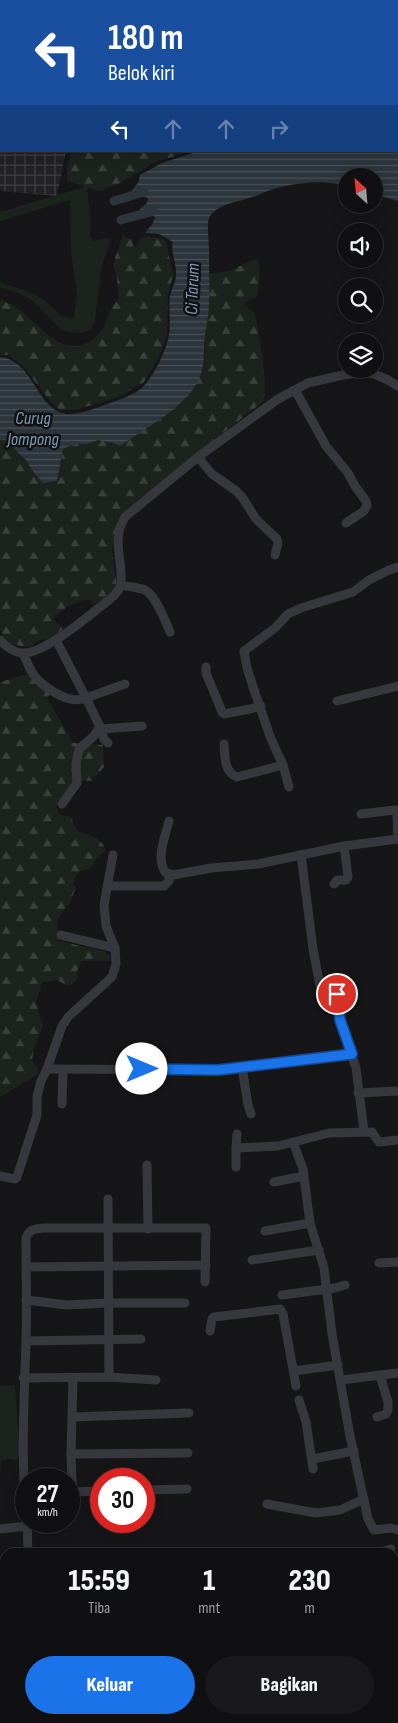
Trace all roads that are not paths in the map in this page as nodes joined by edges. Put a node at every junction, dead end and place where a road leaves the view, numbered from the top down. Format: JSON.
{"nodes":[{"id":1,"x":398,"y":386,"type":"edge"},
{"id":2,"x":295,"y":390,"type":"junction"},
{"id":3,"x":198,"y":457,"type":"junction"},
{"id":4,"x":346,"y":523,"type":"dead end"},
{"id":5,"x":275,"y":555,"type":"dead end"},
{"id":6,"x":398,"y":567,"type":"edge"},
{"id":7,"x":121,"y":585,"type":"junction"},
{"id":8,"x":170,"y":632,"type":"dead end"},
{"id":9,"x":0,"y":640,"type":"edge"},
{"id":10,"x":56,"y":640,"type":"junction"},
{"id":11,"x":23,"y":653,"type":"junction"},
{"id":12,"x":206,"y":667,"type":"dead end"},
{"id":13,"x":125,"y":684,"type":"dead end"},
{"id":14,"x":398,"y":686,"type":"edge"},
{"id":15,"x":86,"y":698,"type":"junction"},
{"id":16,"x":337,"y":701,"type":"dead end"},
{"id":17,"x":261,"y":706,"type":"junction"},
{"id":18,"x":142,"y":726,"type":"dead end"},
{"id":19,"x":100,"y":728,"type":"junction"},
{"id":20,"x":108,"y":744,"type":"dead end"},
{"id":21,"x":224,"y":744,"type":"dead end"},
{"id":22,"x":283,"y":765,"type":"junction"},
{"id":23,"x":289,"y":787,"type":"dead end"},
{"id":24,"x":62,"y":804,"type":"dead end"},
{"id":25,"x":361,"y":814,"type":"dead end"},
{"id":26,"x":169,"y":821,"type":"dead end"},
{"id":27,"x":398,"y":840,"type":"edge"},
{"id":28,"x":344,"y":846,"type":"junction"},
{"id":29,"x":113,"y":854,"type":"dead end"},
{"id":30,"x":301,"y":855,"type":"junction"},
{"id":31,"x":169,"y":874,"type":"junction"},
{"id":32,"x":334,"y":884,"type":"dead end"},
{"id":33,"x":107,"y":886,"type":"junction"},
{"id":34,"x":61,"y":935,"type":"dead end"},
{"id":35,"x":115,"y":948,"type":"junction"},
{"id":36,"x":352,"y":1054,"type":"junction"},
{"id":37,"x":242,"y":1067,"type":"junction"},
{"id":38,"x":47,"y":1069,"type":"junction"},
{"id":39,"x":63,"y":1070,"type":"junction"},
{"id":40,"x":398,"y":1091,"type":"edge"},
{"id":41,"x":358,"y":1093,"type":"junction"},
{"id":42,"x":62,"y":1104,"type":"dead end"},
{"id":43,"x":250,"y":1114,"type":"dead end"},
{"id":44,"x":364,"y":1131,"type":"junction"},
{"id":45,"x":236,"y":1134,"type":"dead end"},
{"id":46,"x":398,"y":1140,"type":"edge"},
{"id":47,"x":292,"y":1142,"type":"junction"},
{"id":48,"x":236,"y":1148,"type":"junction"},
{"id":49,"x":147,"y":1165,"type":"dead end"},
{"id":50,"x":236,"y":1168,"type":"dead end"},
{"id":51,"x":0,"y":1176,"type":"edge"},
{"id":52,"x":304,"y":1176,"type":"junction"},
{"id":53,"x":274,"y":1182,"type":"dead end"},
{"id":54,"x":108,"y":1198,"type":"dead end"},
{"id":55,"x":310,"y":1223,"type":"junction"},
{"id":56,"x":148,"y":1228,"type":"junction"},
{"id":57,"x":109,"y":1229,"type":"junction"},
{"id":58,"x":265,"y":1231,"type":"dead end"},
{"id":59,"x":318,"y":1250,"type":"junction"},
{"id":60,"x":252,"y":1260,"type":"dead end"},
{"id":61,"x":398,"y":1262,"type":"edge"},
{"id":62,"x":379,"y":1263,"type":"dead end"},
{"id":63,"x":108,"y":1265,"type":"junction"},
{"id":64,"x":206,"y":1265,"type":"junction"},
{"id":65,"x":26,"y":1266,"type":"junction"},
{"id":66,"x":205,"y":1282,"type":"dead end"},
{"id":67,"x":346,"y":1284,"type":"dead end"},
{"id":68,"x":326,"y":1288,"type":"junction"},
{"id":69,"x":282,"y":1295,"type":"dead end"},
{"id":70,"x":26,"y":1300,"type":"junction"},
{"id":71,"x":108,"y":1303,"type":"junction"},
{"id":72,"x":185,"y":1303,"type":"dead end"},
{"id":73,"x":210,"y":1331,"type":"dead end"},
{"id":74,"x":109,"y":1340,"type":"junction"},
{"id":75,"x":141,"y":1340,"type":"dead end"},
{"id":76,"x":26,"y":1341,"type":"junction"},
{"id":77,"x":338,"y":1365,"type":"junction"},
{"id":78,"x":294,"y":1371,"type":"junction"},
{"id":79,"x":398,"y":1373,"type":"edge"},
{"id":80,"x":380,"y":1375,"type":"junction"},
{"id":81,"x":109,"y":1377,"type":"junction"},
{"id":82,"x":23,"y":1378,"type":"junction"},
{"id":83,"x":73,"y":1378,"type":"junction"},
{"id":84,"x":156,"y":1380,"type":"dead end"},
{"id":85,"x":340,"y":1380,"type":"junction"},
{"id":86,"x":296,"y":1386,"type":"dead end"},
{"id":87,"x":300,"y":1400,"type":"dead end"},
{"id":88,"x":189,"y":1413,"type":"dead end"},
{"id":89,"x":73,"y":1417,"type":"junction"},
{"id":90,"x":377,"y":1417,"type":"dead end"},
{"id":91,"x":354,"y":1451,"type":"junction"},
{"id":92,"x":188,"y":1453,"type":"dead end"},
{"id":93,"x":71,"y":1454,"type":"junction"},
{"id":94,"x":309,"y":1458,"type":"junction"},
{"id":95,"x":24,"y":1468,"type":"edge"},
{"id":96,"x":71,"y":1468,"type":"edge"},
{"id":97,"x":313,"y":1469,"type":"dead end"},
{"id":98,"x":187,"y":1489,"type":"dead end"},
{"id":99,"x":155,"y":1490,"type":"edge"},
{"id":100,"x":364,"y":1499,"type":"junction"},
{"id":101,"x":267,"y":1504,"type":"dead end"},
{"id":102,"x":15,"y":1525,"type":"edge"},
{"id":103,"x":0,"y":1529,"type":"edge"},
{"id":104,"x":398,"y":1530,"type":"edge"},
{"id":105,"x":27,"y":1533,"type":"edge"},
{"id":106,"x":28,"y":1548,"type":"edge"}],
"edges":[{"from":1,"to":2,"type":"street"},
{"from":2,"to":3,"type":"street"},
{"from":2,"to":4,"type":"street"},
{"from":3,"to":5,"type":"street"},
{"from":3,"to":7,"type":"street"},
{"from":6,"to":17,"type":"street"},
{"from":7,"to":8,"type":"street"},
{"from":7,"to":10,"type":"street"},
{"from":9,"to":11,"type":"street"},
{"from":10,"to":11,"type":"street"},
{"from":10,"to":15,"type":"street"},
{"from":11,"to":15,"type":"street"},
{"from":12,"to":17,"type":"street"},
{"from":13,"to":15,"type":"street"},
{"from":14,"to":16,"type":"street"},
{"from":15,"to":19,"type":"street"},
{"from":17,"to":22,"type":"street"},
{"from":18,"to":19,"type":"street"},
{"from":19,"to":20,"type":"street"},
{"from":19,"to":24,"type":"street"},
{"from":21,"to":22,"type":"street"},
{"from":22,"to":23,"type":"street"},
{"from":25,"to":27,"type":"street"},
{"from":26,"to":31,"type":"street"},
{"from":27,"to":28,"type":"street"},
{"from":28,"to":30,"type":"street"},
{"from":28,"to":32,"type":"street"},
{"from":29,"to":33,"type":"street"},
{"from":30,"to":31,"type":"street"},
{"from":30,"to":36,"type":"street"},
{"from":31,"to":33,"type":"street"},
{"from":33,"to":35,"type":"street"},
{"from":34,"to":35,"type":"street"},
{"from":35,"to":38,"type":"street"},
{"from":36,"to":37,"type":"street"},
{"from":36,"to":41,"type":"street"},
{"from":37,"to":39,"type":"street"},
{"from":37,"to":43,"type":"street"},
{"from":38,"to":39,"type":"street"},
{"from":38,"to":51,"type":"street"},
{"from":39,"to":42,"type":"street"},
{"from":40,"to":41,"type":"street"},
{"from":41,"to":44,"type":"street"},
{"from":44,"to":46,"type":"street"},
{"from":44,"to":47,"type":"street"},
{"from":45,"to":48,"type":"street"},
{"from":47,"to":48,"type":"street"},
{"from":47,"to":52,"type":"street"},
{"from":48,"to":50,"type":"street"},
{"from":49,"to":56,"type":"street"},
{"from":52,"to":53,"type":"street"},
{"from":52,"to":55,"type":"street"},
{"from":54,"to":57,"type":"street"},
{"from":55,"to":58,"type":"street"},
{"from":55,"to":59,"type":"street"},
{"from":56,"to":57,"type":"street"},
{"from":56,"to":64,"type":"street"},
{"from":57,"to":63,"type":"street"},
{"from":57,"to":65,"type":"street"},
{"from":59,"to":60,"type":"street"},
{"from":59,"to":68,"type":"street"},
{"from":61,"to":62,"type":"street"},
{"from":63,"to":64,"type":"street"},
{"from":63,"to":65,"type":"street"},
{"from":63,"to":71,"type":"street"},
{"from":64,"to":66,"type":"street"},
{"from":65,"to":70,"type":"street"},
{"from":67,"to":68,"type":"street"},
{"from":68,"to":69,"type":"street"},
{"from":68,"to":77,"type":"street"},
{"from":70,"to":71,"type":"street"},
{"from":70,"to":76,"type":"street"},
{"from":71,"to":72,"type":"street"},
{"from":71,"to":74,"type":"street"},
{"from":73,"to":78,"type":"street"},
{"from":74,"to":75,"type":"street"},
{"from":74,"to":76,"type":"street"},
{"from":74,"to":81,"type":"street"},
{"from":76,"to":82,"type":"street"},
{"from":77,"to":78,"type":"street"},
{"from":77,"to":85,"type":"street"},
{"from":78,"to":86,"type":"street"},
{"from":79,"to":80,"type":"street"},
{"from":80,"to":85,"type":"street"},
{"from":80,"to":90,"type":"street"},
{"from":81,"to":83,"type":"street"},
{"from":81,"to":84,"type":"street"},
{"from":82,"to":83,"type":"street"},
{"from":82,"to":95,"type":"street"},
{"from":83,"to":89,"type":"street"},
{"from":85,"to":91,"type":"street"},
{"from":87,"to":94,"type":"street"},
{"from":88,"to":89,"type":"street"},
{"from":89,"to":93,"type":"street"},
{"from":91,"to":94,"type":"street"},
{"from":91,"to":100,"type":"street"},
{"from":92,"to":93,"type":"street"},
{"from":93,"to":96,"type":"street"},
{"from":94,"to":97,"type":"street"},
{"from":98,"to":99,"type":"street"},
{"from":100,"to":101,"type":"street"},
{"from":100,"to":104,"type":"street"},
{"from":102,"to":103,"type":"street"},
{"from":105,"to":106,"type":"street"}]}
